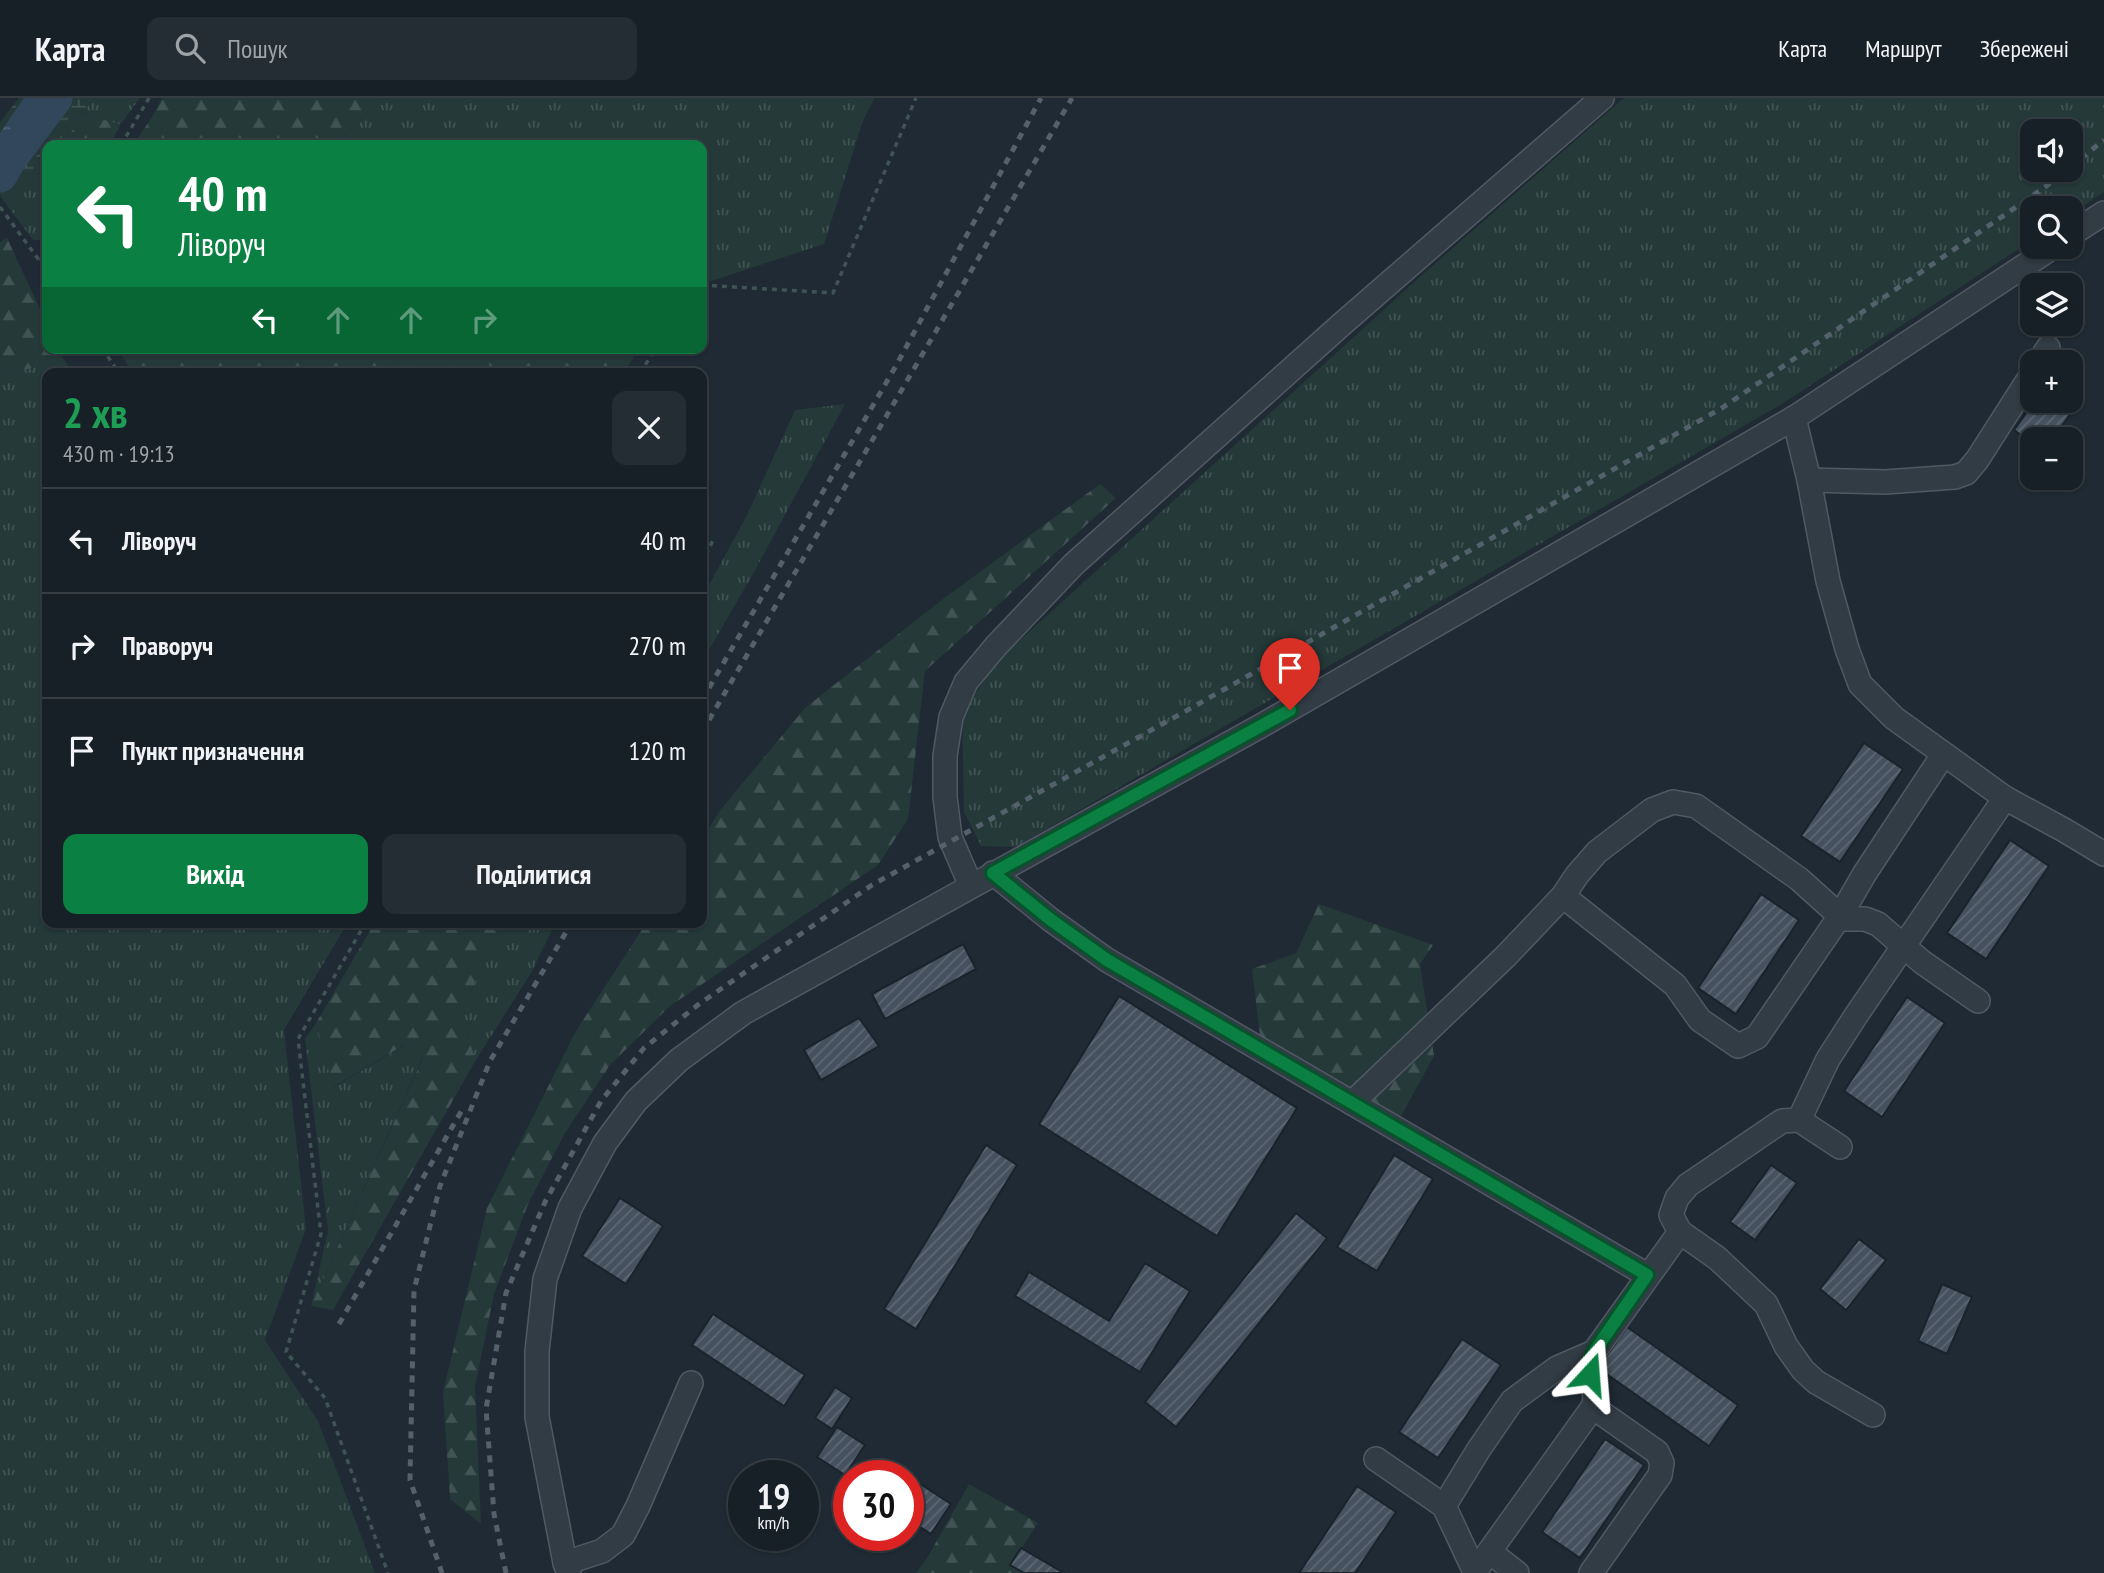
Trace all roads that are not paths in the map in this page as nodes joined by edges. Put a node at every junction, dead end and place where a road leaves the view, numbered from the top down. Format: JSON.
{"nodes":[{"id":1,"x":1602,"y":98,"type":"edge"},
{"id":2,"x":2104,"y":213,"type":"edge"},
{"id":3,"x":2083,"y":227,"type":"edge"},
{"id":4,"x":2035,"y":259,"type":"edge"},
{"id":5,"x":2020,"y":393,"type":"edge"},
{"id":6,"x":1794,"y":418,"type":"junction"},
{"id":7,"x":1809,"y":480,"type":"junction"},
{"id":8,"x":1943,"y":755,"type":"junction"},
{"id":9,"x":2005,"y":798,"type":"junction"},
{"id":10,"x":2104,"y":854,"type":"edge"},
{"id":11,"x":993,"y":873,"type":"junction"},
{"id":12,"x":971,"y":886,"type":"junction"},
{"id":13,"x":1563,"y":896,"type":"junction"},
{"id":14,"x":1840,"y":916,"type":"junction"},
{"id":15,"x":1904,"y":947,"type":"junction"},
{"id":16,"x":1978,"y":1001,"type":"dead end"},
{"id":17,"x":1352,"y":1103,"type":"junction"},
{"id":18,"x":1799,"y":1121,"type":"junction"},
{"id":19,"x":1840,"y":1147,"type":"dead end"},
{"id":20,"x":1680,"y":1231,"type":"junction"},
{"id":21,"x":1647,"y":1275,"type":"junction"},
{"id":22,"x":1594,"y":1352,"type":"junction"},
{"id":23,"x":691,"y":1383,"type":"dead end"},
{"id":24,"x":1593,"y":1407,"type":"junction"},
{"id":25,"x":1873,"y":1415,"type":"dead end"},
{"id":26,"x":1376,"y":1460,"type":"dead end"},
{"id":27,"x":1444,"y":1506,"type":"junction"},
{"id":28,"x":1490,"y":1552,"type":"junction"},
{"id":29,"x":567,"y":1568,"type":"edge"},
{"id":30,"x":1475,"y":1572,"type":"edge"},
{"id":31,"x":1517,"y":1573,"type":"edge"},
{"id":32,"x":1591,"y":1573,"type":"edge"}],
"edges":[{"from":1,"to":12,"type":"street"},
{"from":2,"to":3,"type":"street"},
{"from":4,"to":6,"type":"street"},
{"from":5,"to":7,"type":"street"},
{"from":6,"to":7,"type":"street"},
{"from":6,"to":11,"type":"street"},
{"from":7,"to":8,"type":"street"},
{"from":8,"to":9,"type":"street"},
{"from":8,"to":14,"type":"street"},
{"from":9,"to":10,"type":"street"},
{"from":9,"to":15,"type":"street"},
{"from":11,"to":12,"type":"street"},
{"from":11,"to":17,"type":"street"},
{"from":12,"to":29,"type":"street"},
{"from":13,"to":14,"type":"street"},
{"from":13,"to":14,"type":"street"},
{"from":13,"to":17,"type":"street"},
{"from":14,"to":15,"type":"street"},
{"from":15,"to":16,"type":"street"},
{"from":15,"to":18,"type":"street"},
{"from":17,"to":21,"type":"street"},
{"from":18,"to":19,"type":"street"},
{"from":18,"to":20,"type":"street"},
{"from":20,"to":21,"type":"street"},
{"from":20,"to":25,"type":"street"},
{"from":21,"to":22,"type":"street"},
{"from":22,"to":24,"type":"street"},
{"from":22,"to":27,"type":"street"},
{"from":23,"to":29,"type":"street"},
{"from":24,"to":28,"type":"street"},
{"from":24,"to":32,"type":"street"},
{"from":26,"to":27,"type":"street"},
{"from":27,"to":30,"type":"street"},
{"from":28,"to":30,"type":"street"},
{"from":28,"to":31,"type":"street"}]}
